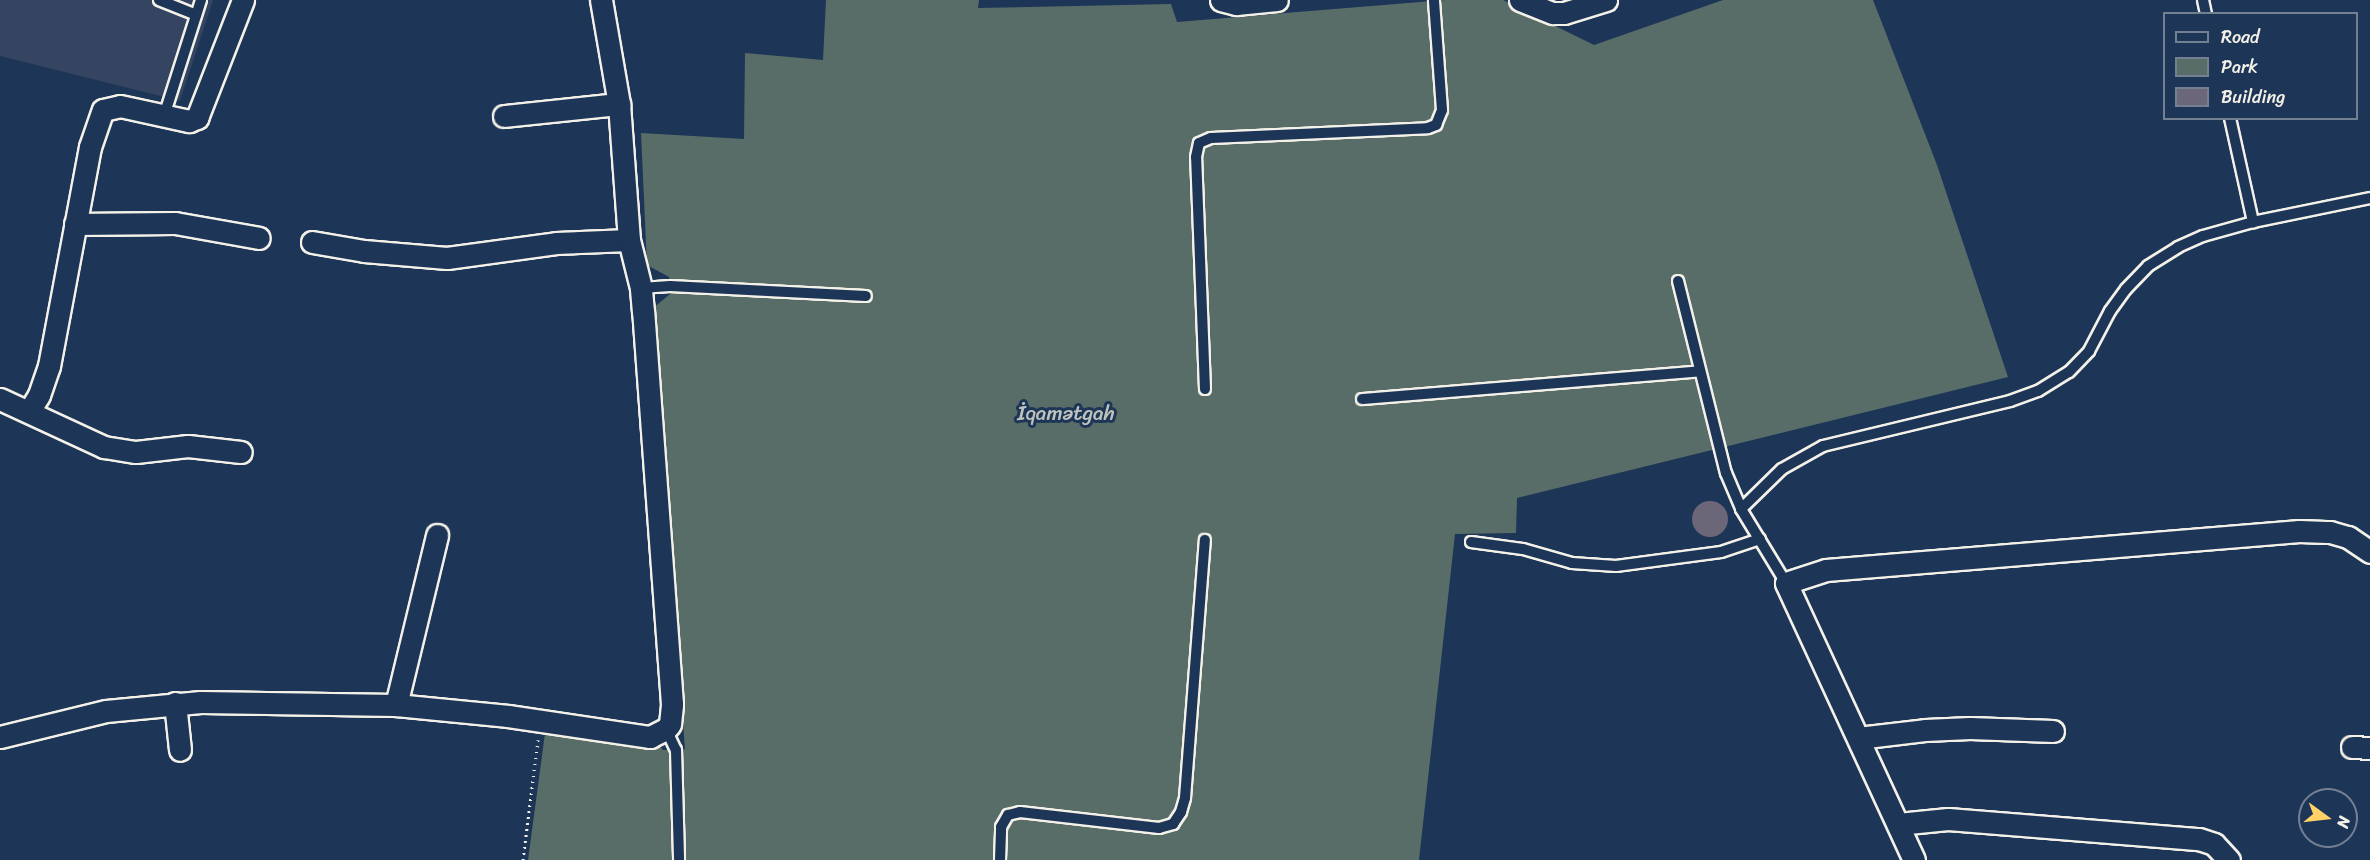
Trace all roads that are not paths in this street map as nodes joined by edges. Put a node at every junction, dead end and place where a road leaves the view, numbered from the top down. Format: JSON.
{"nodes":[{"id":1,"x":159,"y":0,"type":"edge"},
{"id":2,"x":201,"y":0,"type":"edge"},
{"id":3,"x":243,"y":0,"type":"edge"},
{"id":4,"x":601,"y":0,"type":"edge"},
{"id":5,"x":1221,"y":0,"type":"edge"},
{"id":6,"x":1277,"y":0,"type":"edge"},
{"id":7,"x":1434,"y":0,"type":"edge"},
{"id":8,"x":1520,"y":0,"type":"edge"},
{"id":9,"x":1606,"y":0,"type":"edge"},
{"id":10,"x":1562,"y":6,"type":"edge"},
{"id":11,"x":196,"y":15,"type":"junction"},
{"id":12,"x":619,"y":104,"type":"junction"},
{"id":13,"x":164,"y":116,"type":"junction"},
{"id":14,"x":504,"y":116,"type":"dead end"},
{"id":15,"x":2230,"y":120,"type":"edge"},
{"id":16,"x":2370,"y":198,"type":"edge"},
{"id":17,"x":2253,"y":222,"type":"junction"},
{"id":18,"x":75,"y":224,"type":"junction"},
{"id":19,"x":259,"y":238,"type":"dead end"},
{"id":20,"x":629,"y":240,"type":"junction"},
{"id":21,"x":312,"y":242,"type":"dead end"},
{"id":22,"x":1678,"y":281,"type":"dead end"},
{"id":23,"x":641,"y":288,"type":"junction"},
{"id":24,"x":866,"y":296,"type":"dead end"},
{"id":25,"x":1699,"y":371,"type":"junction"},
{"id":26,"x":1204,"y":389,"type":"dead end"},
{"id":27,"x":0,"y":399,"type":"edge"},
{"id":28,"x":1362,"y":399,"type":"dead end"},
{"id":29,"x":30,"y":410,"type":"junction"},
{"id":30,"x":241,"y":452,"type":"dead end"},
{"id":31,"x":1742,"y":509,"type":"junction"},
{"id":32,"x":437,"y":535,"type":"dead end"},
{"id":33,"x":1760,"y":539,"type":"junction"},
{"id":34,"x":1205,"y":540,"type":"dead end"},
{"id":35,"x":1471,"y":542,"type":"dead end"},
{"id":36,"x":2370,"y":552,"type":"edge"},
{"id":37,"x":1786,"y":583,"type":"junction"},
{"id":38,"x":175,"y":703,"type":"junction"},
{"id":39,"x":396,"y":705,"type":"junction"},
{"id":40,"x":666,"y":729,"type":"junction"},
{"id":41,"x":2053,"y":732,"type":"dead end"},
{"id":42,"x":0,"y":737,"type":"edge"},
{"id":43,"x":1858,"y":738,"type":"junction"},
{"id":44,"x":180,"y":750,"type":"dead end"},
{"id":45,"x":1898,"y":824,"type":"junction"},
{"id":46,"x":679,"y":860,"type":"edge"},
{"id":47,"x":1000,"y":860,"type":"edge"},
{"id":48,"x":1914,"y":860,"type":"edge"},
{"id":49,"x":2229,"y":860,"type":"edge"}],
"edges":[{"from":1,"to":11,"type":"lane"},
{"from":2,"to":11,"type":"lane"},
{"from":3,"to":13,"type":"street"},
{"from":4,"to":12,"type":"street"},
{"from":5,"to":6,"type":"street"},
{"from":7,"to":26,"type":"lane"},
{"from":8,"to":10,"type":"street"},
{"from":9,"to":10,"type":"street"},
{"from":11,"to":13,"type":"lane"},
{"from":12,"to":14,"type":"street"},
{"from":12,"to":20,"type":"street"},
{"from":13,"to":18,"type":"street"},
{"from":15,"to":17,"type":"lane"},
{"from":16,"to":17,"type":"lane"},
{"from":17,"to":31,"type":"lane"},
{"from":18,"to":19,"type":"street"},
{"from":18,"to":29,"type":"street"},
{"from":20,"to":21,"type":"street"},
{"from":20,"to":23,"type":"street"},
{"from":22,"to":25,"type":"lane"},
{"from":23,"to":24,"type":"lane"},
{"from":23,"to":40,"type":"street"},
{"from":25,"to":28,"type":"lane"},
{"from":25,"to":31,"type":"lane"},
{"from":27,"to":29,"type":"street"},
{"from":29,"to":30,"type":"street"},
{"from":31,"to":33,"type":"lane"},
{"from":32,"to":39,"type":"street"},
{"from":33,"to":35,"type":"lane"},
{"from":33,"to":37,"type":"lane"},
{"from":34,"to":47,"type":"lane"},
{"from":36,"to":37,"type":"street"},
{"from":37,"to":43,"type":"street"},
{"from":38,"to":39,"type":"street"},
{"from":38,"to":42,"type":"street"},
{"from":38,"to":44,"type":"street"},
{"from":39,"to":40,"type":"street"},
{"from":40,"to":46,"type":"lane"},
{"from":41,"to":43,"type":"street"},
{"from":43,"to":45,"type":"street"},
{"from":45,"to":48,"type":"street"},
{"from":45,"to":49,"type":"street"}]}
